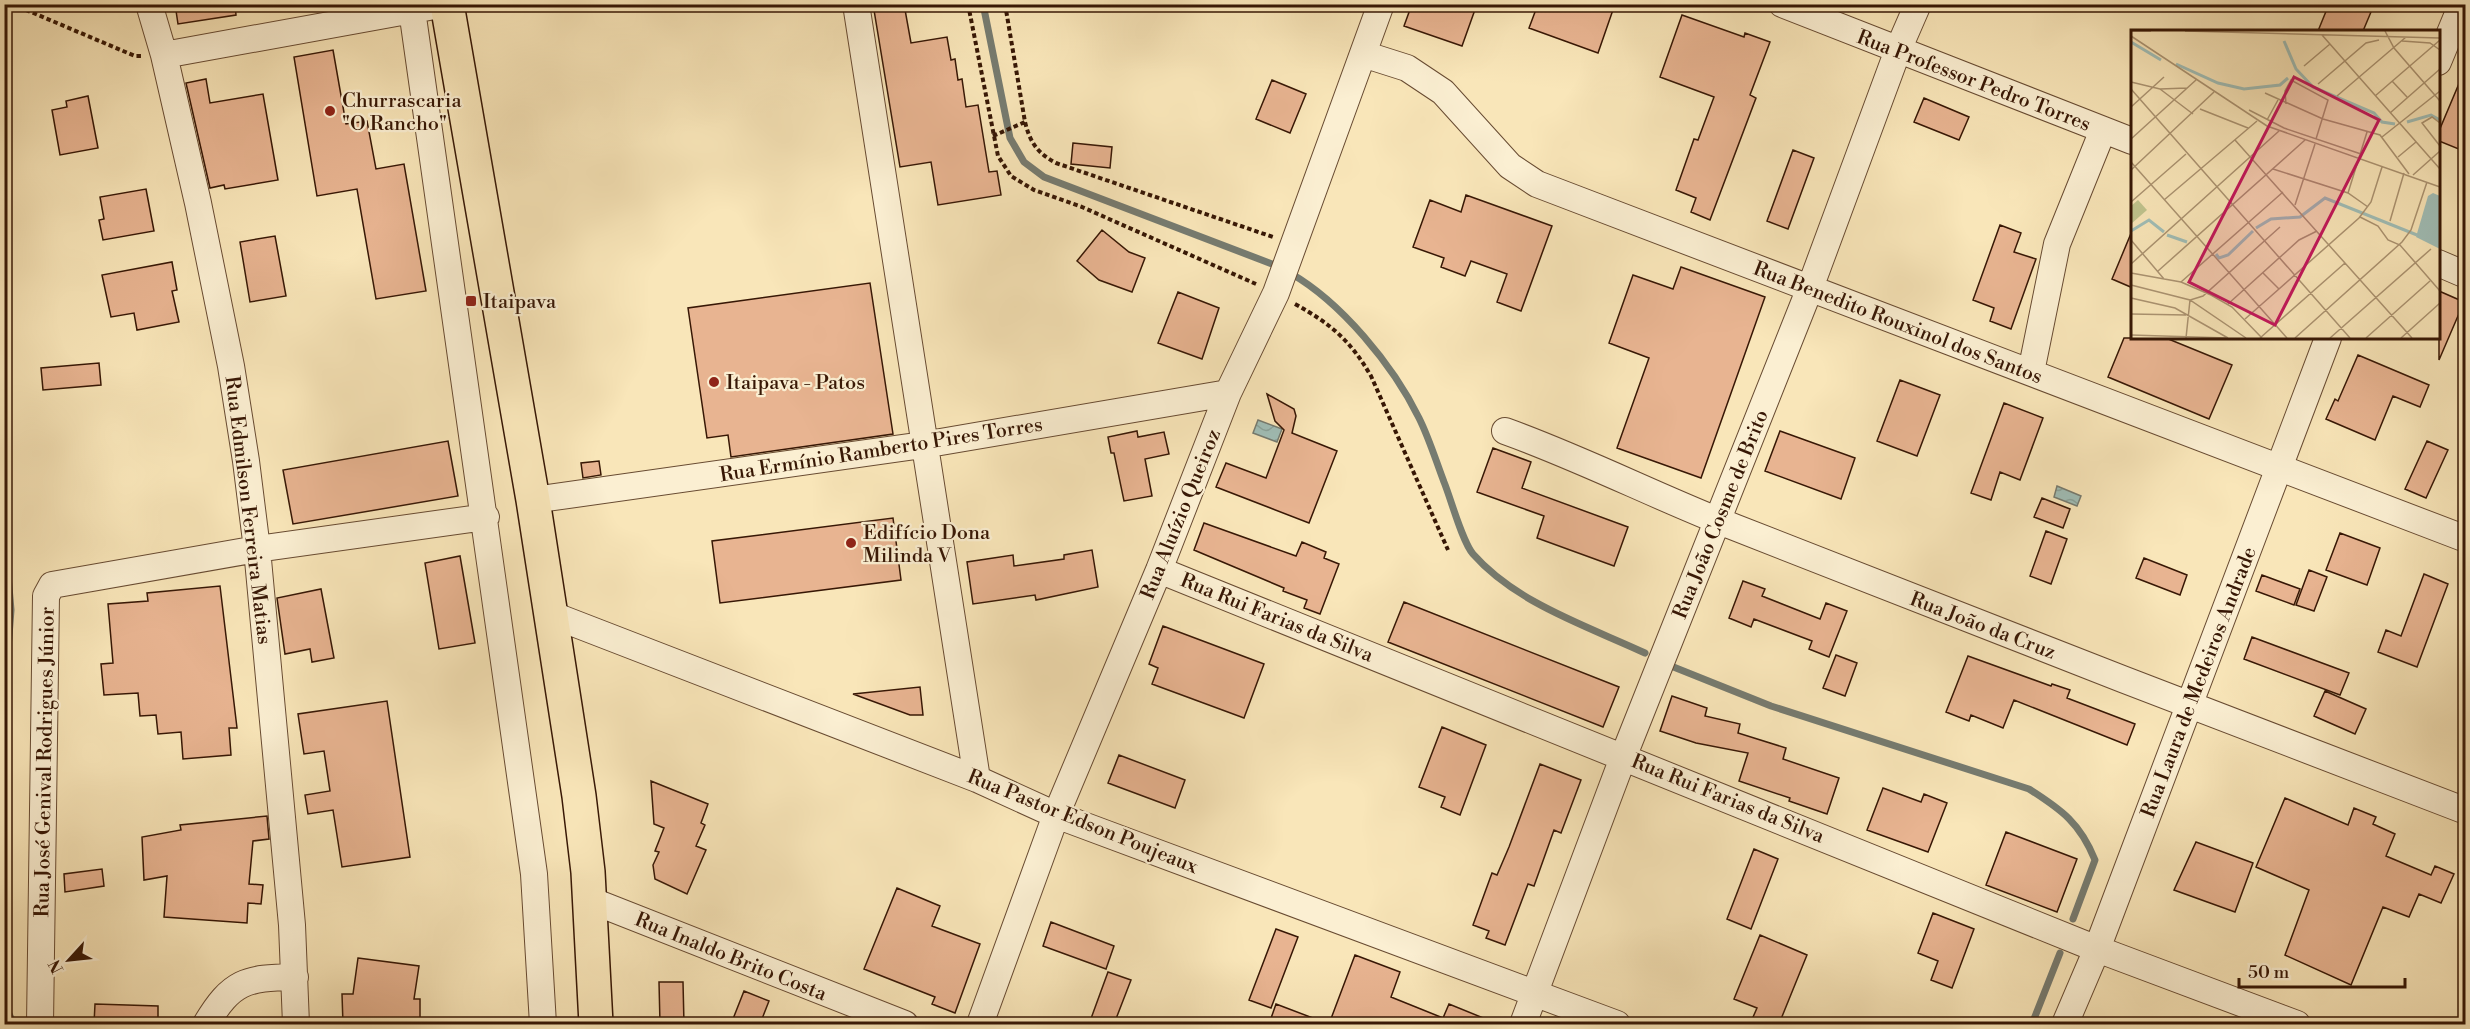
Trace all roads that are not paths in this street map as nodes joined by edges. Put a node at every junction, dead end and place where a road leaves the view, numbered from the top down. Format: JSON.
{"nodes":[{"id":1,"x":149,"y":4,"type":"edge"},
{"id":2,"x":856,"y":4,"type":"edge"},
{"id":3,"x":1382,"y":4,"type":"edge"},
{"id":4,"x":1782,"y":4,"type":"edge"},
{"id":5,"x":1918,"y":4,"type":"edge"},
{"id":6,"x":2462,"y":4,"type":"edge"},
{"id":7,"x":448,"y":5,"type":"edge"},
{"id":8,"x":412,"y":9,"type":"junction"},
{"id":9,"x":1898,"y":50,"type":"junction"},
{"id":10,"x":1363,"y":54,"type":"junction"},
{"id":11,"x":164,"y":55,"type":"junction"},
{"id":12,"x":2440,"y":59,"type":"edge"},
{"id":13,"x":2103,"y":130,"type":"junction"},
{"id":14,"x":2131,"y":140,"type":"edge"},
{"id":15,"x":2440,"y":263,"type":"edge"},
{"id":16,"x":2466,"y":275,"type":"edge"},
{"id":17,"x":1810,"y":288,"type":"junction"},
{"id":18,"x":2328,"y":339,"type":"edge"},
{"id":19,"x":2031,"y":372,"type":"junction"},
{"id":20,"x":1228,"y":393,"type":"junction"},
{"id":21,"x":1505,"y":431,"type":"dead end"},
{"id":22,"x":923,"y":445,"type":"junction"},
{"id":23,"x":2279,"y":466,"type":"junction"},
{"id":24,"x":533,"y":500,"type":"junction"},
{"id":25,"x":486,"y":517,"type":"junction"},
{"id":26,"x":1718,"y":521,"type":"junction"},
{"id":27,"x":2466,"y":539,"type":"edge"},
{"id":28,"x":257,"y":549,"type":"junction"},
{"id":29,"x":1159,"y":570,"type":"junction"},
{"id":30,"x":550,"y":614,"type":"junction"},
{"id":31,"x":2190,"y":707,"type":"junction"},
{"id":32,"x":1624,"y":755,"type":"junction"},
{"id":33,"x":977,"y":780,"type":"junction"},
{"id":34,"x":2466,"y":811,"type":"edge"},
{"id":35,"x":1056,"y":814,"type":"junction"},
{"id":36,"x":590,"y":900,"type":"junction"},
{"id":37,"x":2097,"y":949,"type":"junction"},
{"id":38,"x":294,"y":977,"type":"junction"},
{"id":39,"x":1537,"y":993,"type":"junction"},
{"id":40,"x":40,"y":1024,"type":"edge"},
{"id":41,"x":206,"y":1024,"type":"edge"},
{"id":42,"x":296,"y":1024,"type":"edge"},
{"id":43,"x":543,"y":1024,"type":"edge"},
{"id":44,"x":596,"y":1024,"type":"edge"},
{"id":45,"x":905,"y":1024,"type":"edge"},
{"id":46,"x":980,"y":1024,"type":"edge"},
{"id":47,"x":1523,"y":1024,"type":"edge"},
{"id":48,"x":1617,"y":1024,"type":"edge"},
{"id":49,"x":2065,"y":1024,"type":"edge"},
{"id":50,"x":2297,"y":1024,"type":"edge"}],
"edges":[{"from":1,"to":11,"type":"street","name":"Rua Edmilson Ferreira Matias"},
{"from":2,"to":22,"type":"street"},
{"from":3,"to":10,"type":"street","name":"Rua Aluízio Queiroz"},
{"from":4,"to":9,"type":"street","name":"Rua Professor Pedro Torres"},
{"from":5,"to":9,"type":"street","name":"Rua João Cosme de Brito"},
{"from":6,"to":12,"type":"street"},
{"from":7,"to":8,"type":"street"},
{"from":7,"to":24,"type":"main road"},
{"from":8,"to":11,"type":"street"},
{"from":8,"to":25,"type":"street"},
{"from":9,"to":13,"type":"street","name":"Rua Professor Pedro Torres"},
{"from":9,"to":17,"type":"street","name":"Rua João Cosme de Brito"},
{"from":10,"to":17,"type":"street","name":"Rua Benedito Rouxinol dos Santos"},
{"from":10,"to":20,"type":"street","name":"Rua Aluízio Queiroz"},
{"from":11,"to":28,"type":"street","name":"Rua Edmilson Ferreira Matias"},
{"from":13,"to":14,"type":"street","name":"Rua Professor Pedro Torres"},
{"from":13,"to":19,"type":"street"},
{"from":15,"to":16,"type":"street"},
{"from":17,"to":19,"type":"street","name":"Rua Benedito Rouxinol dos Santos"},
{"from":17,"to":26,"type":"street","name":"Rua João Cosme de Brito"},
{"from":18,"to":23,"type":"street","name":"Rua Laura de Medeiros Andrade"},
{"from":19,"to":23,"type":"street","name":"Rua Benedito Rouxinol dos Santos"},
{"from":20,"to":22,"type":"street","name":"Rua Ermínio Ramberto Pires Torres"},
{"from":20,"to":29,"type":"street","name":"Rua Aluízio Queiroz"},
{"from":21,"to":26,"type":"street","name":"Rua João da Cruz"},
{"from":22,"to":24,"type":"street","name":"Rua Ermínio Ramberto Pires Torres"},
{"from":22,"to":33,"type":"street"},
{"from":23,"to":27,"type":"street","name":"Rua Benedito Rouxinol dos Santos"},
{"from":23,"to":31,"type":"street","name":"Rua Laura de Medeiros Andrade"},
{"from":24,"to":30,"type":"main road"},
{"from":25,"to":28,"type":"street"},
{"from":25,"to":43,"type":"street"},
{"from":26,"to":31,"type":"street","name":"Rua João da Cruz"},
{"from":26,"to":32,"type":"street","name":"Rua João Cosme de Brito"},
{"from":28,"to":38,"type":"street","name":"Rua Edmilson Ferreira Matias"},
{"from":28,"to":40,"type":"street","name":"Rua José Genival Rodrigues Júnior"},
{"from":29,"to":32,"type":"street","name":"Rua Rui Farias da Silva"},
{"from":29,"to":35,"type":"street","name":"Rua Aluízio Queiroz"},
{"from":30,"to":33,"type":"street","name":"Rua Pastor Edson Poujeaux"},
{"from":30,"to":36,"type":"main road"},
{"from":31,"to":34,"type":"street","name":"Rua João da Cruz"},
{"from":31,"to":37,"type":"street","name":"Rua Laura de Medeiros Andrade"},
{"from":32,"to":37,"type":"street","name":"Rua Rui Farias da Silva"},
{"from":32,"to":39,"type":"street","name":"Rua João Cosme de Brito"},
{"from":33,"to":35,"type":"street","name":"Rua Pastor Edson Poujeaux"},
{"from":35,"to":39,"type":"street","name":"Rua Pastor Edson Poujeaux"},
{"from":35,"to":46,"type":"street","name":"Rua Aluízio Queiroz"},
{"from":36,"to":44,"type":"main road"},
{"from":36,"to":45,"type":"street","name":"Rua Inaldo Brito Costa"},
{"from":37,"to":49,"type":"street","name":"Rua Laura de Medeiros Andrade"},
{"from":37,"to":50,"type":"street","name":"Rua Rui Farias da Silva"},
{"from":38,"to":41,"type":"street"},
{"from":38,"to":42,"type":"street","name":"Rua Edmilson Ferreira Matias"},
{"from":39,"to":47,"type":"street","name":"Rua João Cosme de Brito"},
{"from":39,"to":48,"type":"street","name":"Rua Pastor Edson Poujeaux"}]}
